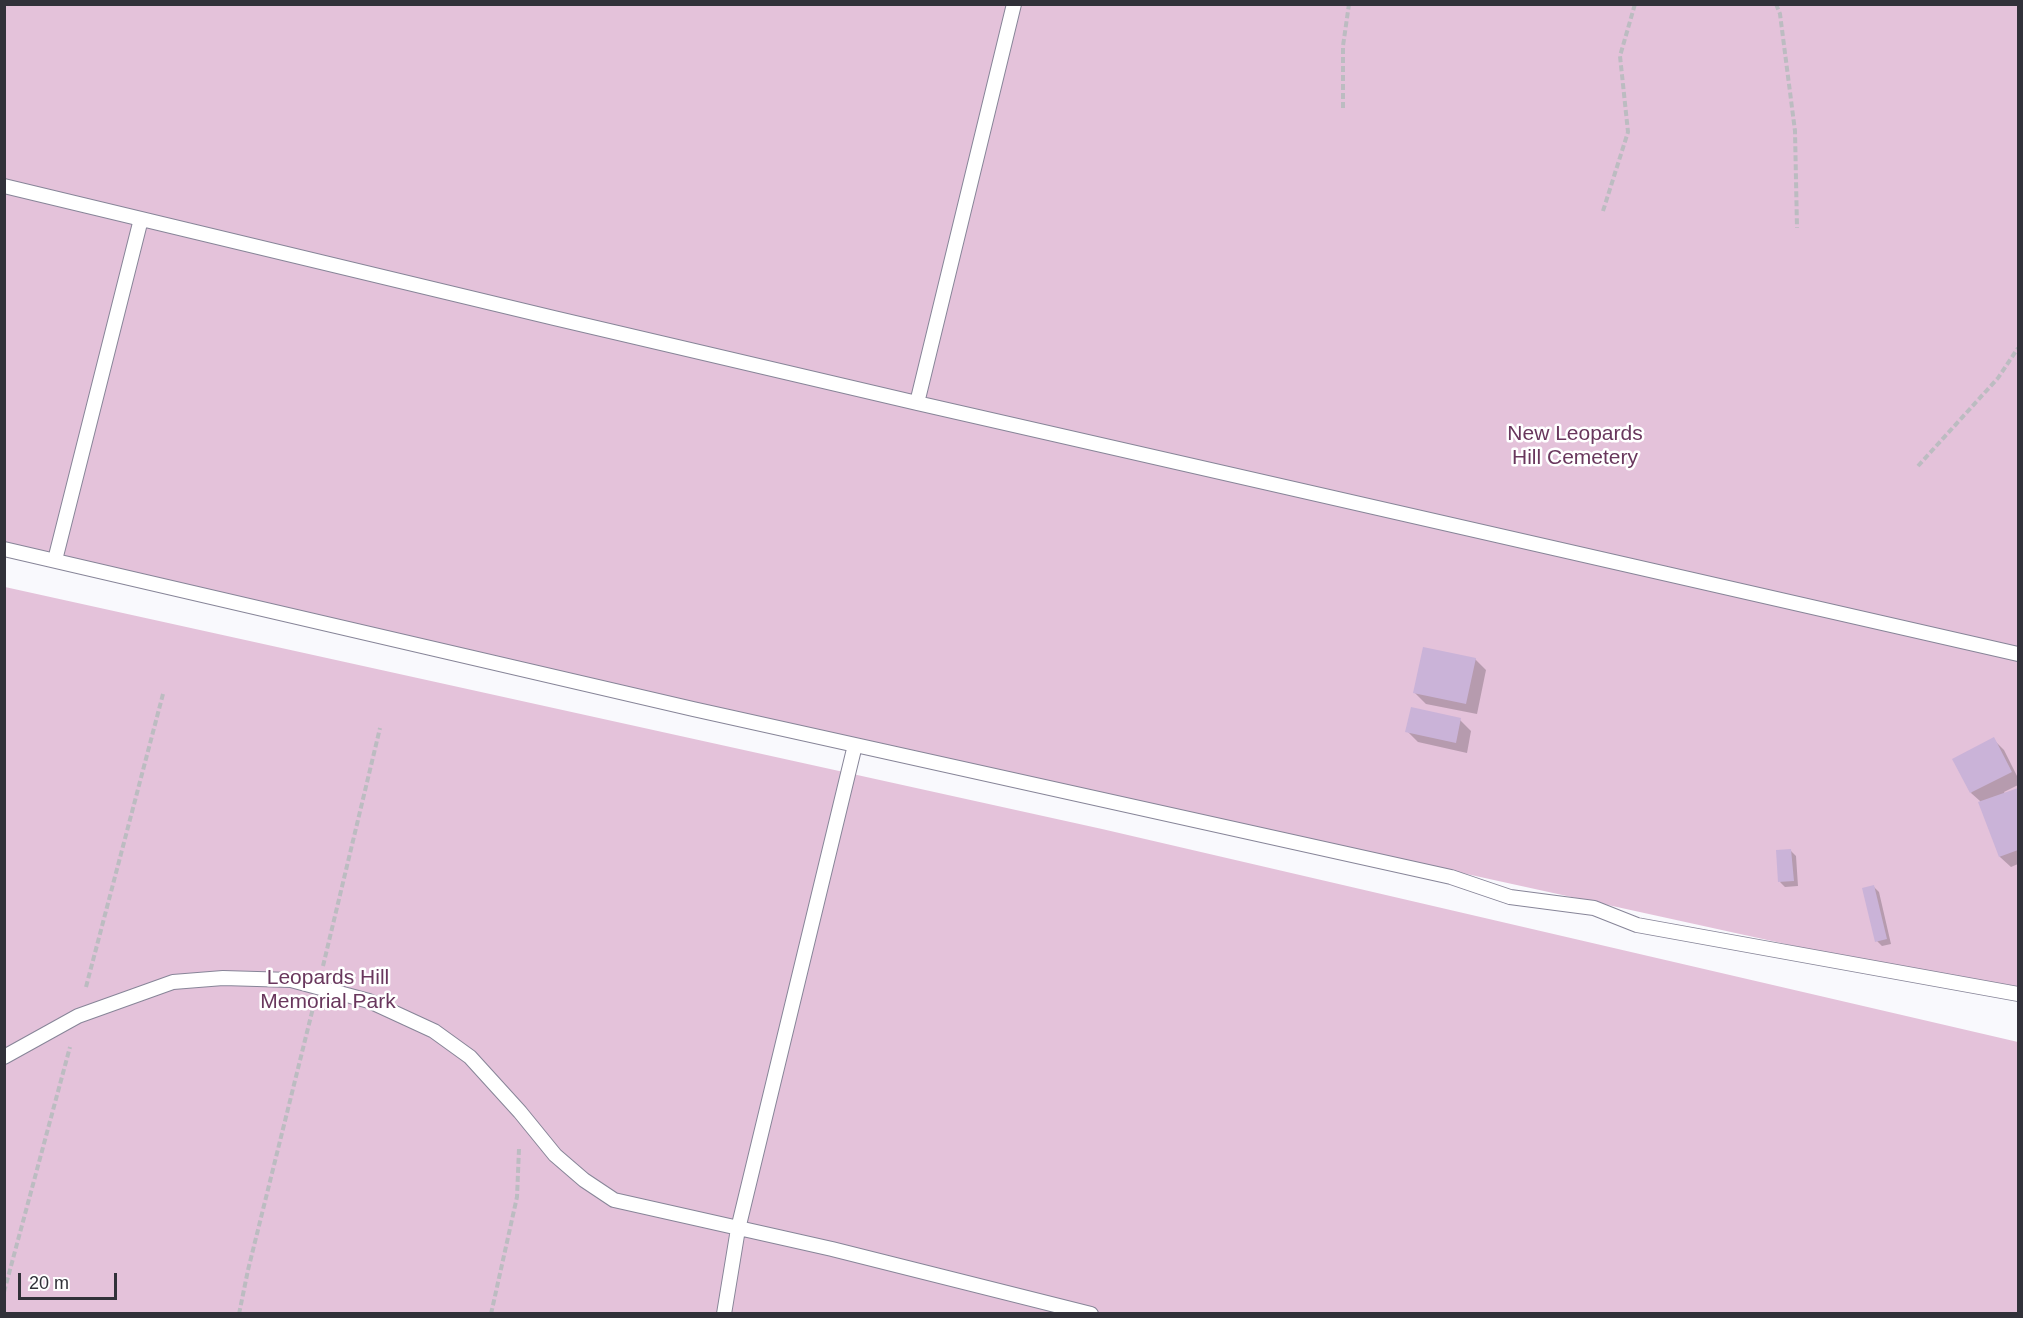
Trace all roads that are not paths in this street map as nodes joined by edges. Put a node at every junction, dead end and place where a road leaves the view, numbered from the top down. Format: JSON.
{"nodes":[{"id":1,"x":1014,"y":4,"type":"edge"},
{"id":2,"x":4,"y":186,"type":"edge"},
{"id":3,"x":141,"y":219,"type":"junction"},
{"id":4,"x":917,"y":403,"type":"junction"},
{"id":5,"x":4,"y":549,"type":"edge"},
{"id":6,"x":55,"y":560,"type":"junction"},
{"id":7,"x":2019,"y":654,"type":"edge"},
{"id":8,"x":855,"y":745,"type":"junction"},
{"id":9,"x":2019,"y":994,"type":"edge"},
{"id":10,"x":4,"y":1057,"type":"edge"},
{"id":11,"x":738,"y":1229,"type":"junction"},
{"id":12,"x":724,"y":1314,"type":"edge"},
{"id":13,"x":1091,"y":1314,"type":"edge"}],
"edges":[{"from":1,"to":4,"type":"lane"},
{"from":2,"to":3,"type":"lane"},
{"from":3,"to":4,"type":"lane"},
{"from":3,"to":6,"type":"lane"},
{"from":4,"to":7,"type":"lane"},
{"from":5,"to":6,"type":"lane"},
{"from":6,"to":8,"type":"lane"},
{"from":8,"to":9,"type":"lane"},
{"from":8,"to":11,"type":"lane"},
{"from":10,"to":11,"type":"lane"},
{"from":11,"to":12,"type":"lane"},
{"from":11,"to":13,"type":"lane"}]}
